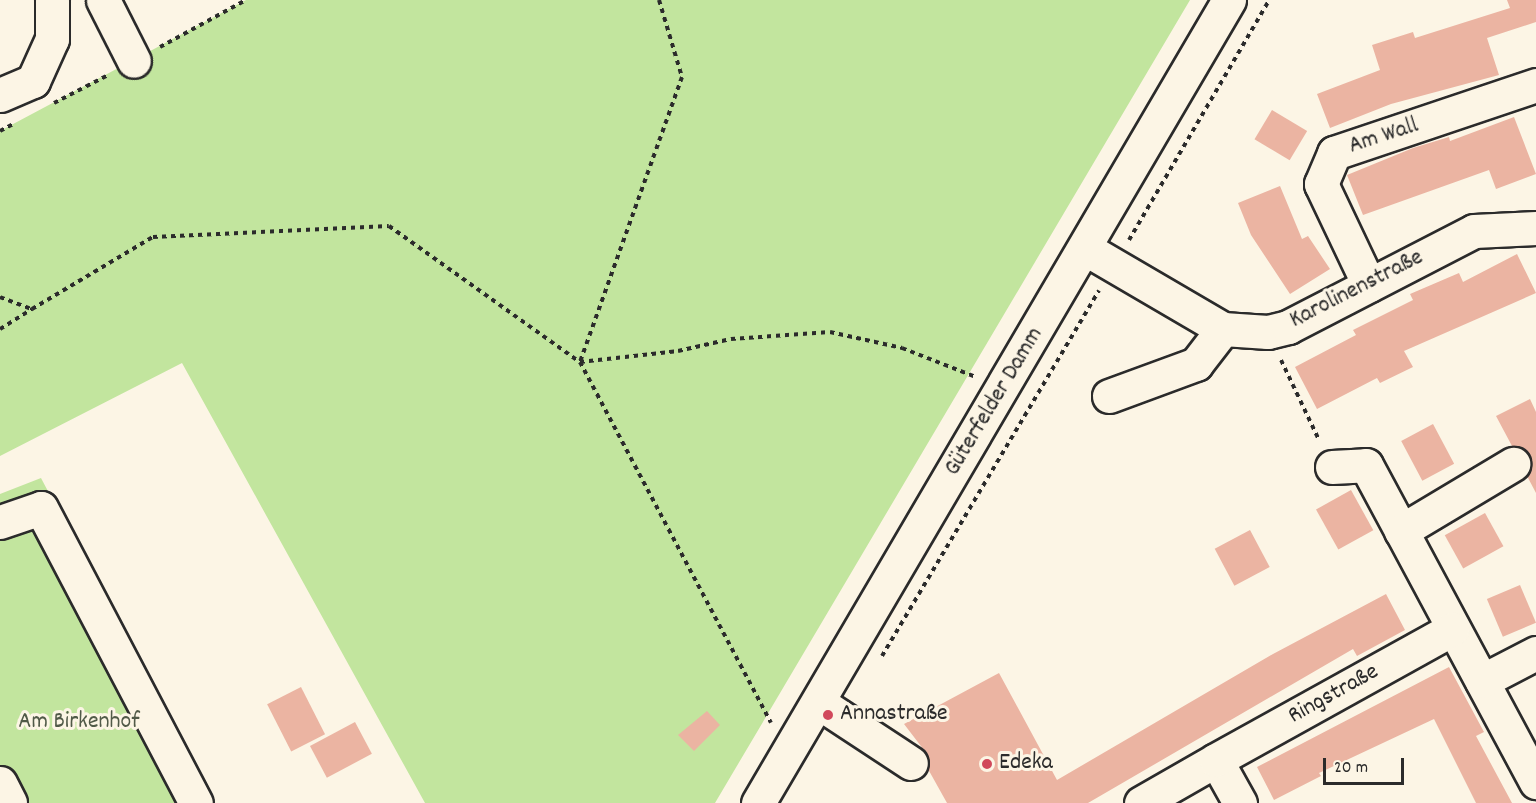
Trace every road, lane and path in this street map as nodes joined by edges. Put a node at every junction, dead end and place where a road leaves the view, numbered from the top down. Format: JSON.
{"nodes":[{"id":1,"x":52,"y":0,"type":"edge"},
{"id":2,"x":103,"y":0,"type":"edge"},
{"id":3,"x":659,"y":0,"type":"edge"},
{"id":4,"x":1229,"y":0,"type":"edge"},
{"id":5,"x":1269,"y":0,"type":"edge"},
{"id":6,"x":134,"y":61,"type":"dead end"},
{"id":7,"x":1536,"y":85,"type":"edge"},
{"id":8,"x":0,"y":95,"type":"edge"},
{"id":9,"x":1536,"y":228,"type":"edge"},
{"id":10,"x":1086,"y":249,"type":"junction"},
{"id":11,"x":1114,"y":265,"type":"junction"},
{"id":12,"x":1369,"y":285,"type":"junction"},
{"id":13,"x":0,"y":297,"type":"edge"},
{"id":14,"x":32,"y":309,"type":"junction"},
{"id":15,"x":0,"y":329,"type":"edge"},
{"id":16,"x":1223,"y":329,"type":"junction"},
{"id":17,"x":1268,"y":332,"type":"junction"},
{"id":18,"x":580,"y":362,"type":"junction"},
{"id":19,"x":1004,"y":388,"type":"junction"},
{"id":20,"x":1109,"y":396,"type":"dead end"},
{"id":21,"x":1513,"y":464,"type":"dead end"},
{"id":22,"x":1332,"y":467,"type":"joint"},
{"id":23,"x":0,"y":522,"type":"edge"},
{"id":24,"x":1401,"y":531,"type":"junction"},
{"id":25,"x":1452,"y":629,"type":"junction"},
{"id":26,"x":1536,"y":653,"type":"edge"},
{"id":27,"x":877,"y":665,"type":"dead end"},
{"id":28,"x":1482,"y":681,"type":"junction"},
{"id":29,"x":818,"y":702,"type":"junction"},
{"id":30,"x":787,"y":753,"type":"junction"},
{"id":31,"x":1216,"y":760,"type":"junction"},
{"id":32,"x":911,"y":763,"type":"dead end"},
{"id":33,"x":1536,"y":782,"type":"edge"},
{"id":34,"x":0,"y":783,"type":"edge"},
{"id":35,"x":10,"y":803,"type":"edge"},
{"id":36,"x":196,"y":803,"type":"edge"},
{"id":37,"x":758,"y":803,"type":"edge"},
{"id":38,"x":1141,"y":803,"type":"edge"},
{"id":39,"x":1240,"y":803,"type":"edge"}],
"edges":[{"from":1,"to":8,"type":"street"},
{"from":2,"to":6,"type":"street"},
{"from":3,"to":18,"type":"path"},
{"from":4,"to":10,"type":"street","name":"Güterfelder Damm"},
{"from":5,"to":11,"type":"path"},
{"from":7,"to":12,"type":"street","name":"Am Wall"},
{"from":9,"to":12,"type":"street","name":"Karolinenstraße"},
{"from":10,"to":11,"type":"street","name":"Karolinenstraße"},
{"from":10,"to":19,"type":"street","name":"Güterfelder Damm"},
{"from":11,"to":16,"type":"street","name":"Karolinenstraße"},
{"from":11,"to":27,"type":"path"},
{"from":12,"to":17,"type":"street","name":"Karolinenstraße"},
{"from":13,"to":14,"type":"path"},
{"from":14,"to":15,"type":"path"},
{"from":14,"to":18,"type":"path"},
{"from":16,"to":17,"type":"street","name":"Karolinenstraße"},
{"from":16,"to":20,"type":"street"},
{"from":17,"to":22,"type":"path"},
{"from":18,"to":19,"type":"path"},
{"from":18,"to":30,"type":"path"},
{"from":19,"to":29,"type":"street","name":"Güterfelder Damm"},
{"from":21,"to":24,"type":"street"},
{"from":22,"to":24,"type":"street"},
{"from":23,"to":36,"type":"street"},
{"from":24,"to":25,"type":"street"},
{"from":25,"to":28,"type":"street"},
{"from":25,"to":31,"type":"street","name":"Ringstraße"},
{"from":26,"to":28,"type":"street"},
{"from":28,"to":33,"type":"street"},
{"from":29,"to":30,"type":"street","name":"Güterfelder Damm"},
{"from":29,"to":32,"type":"street"},
{"from":30,"to":37,"type":"street","name":"Güterfelder Damm"},
{"from":31,"to":38,"type":"street","name":"Ringstraße"},
{"from":31,"to":39,"type":"street"},
{"from":34,"to":35,"type":"street"}]}
